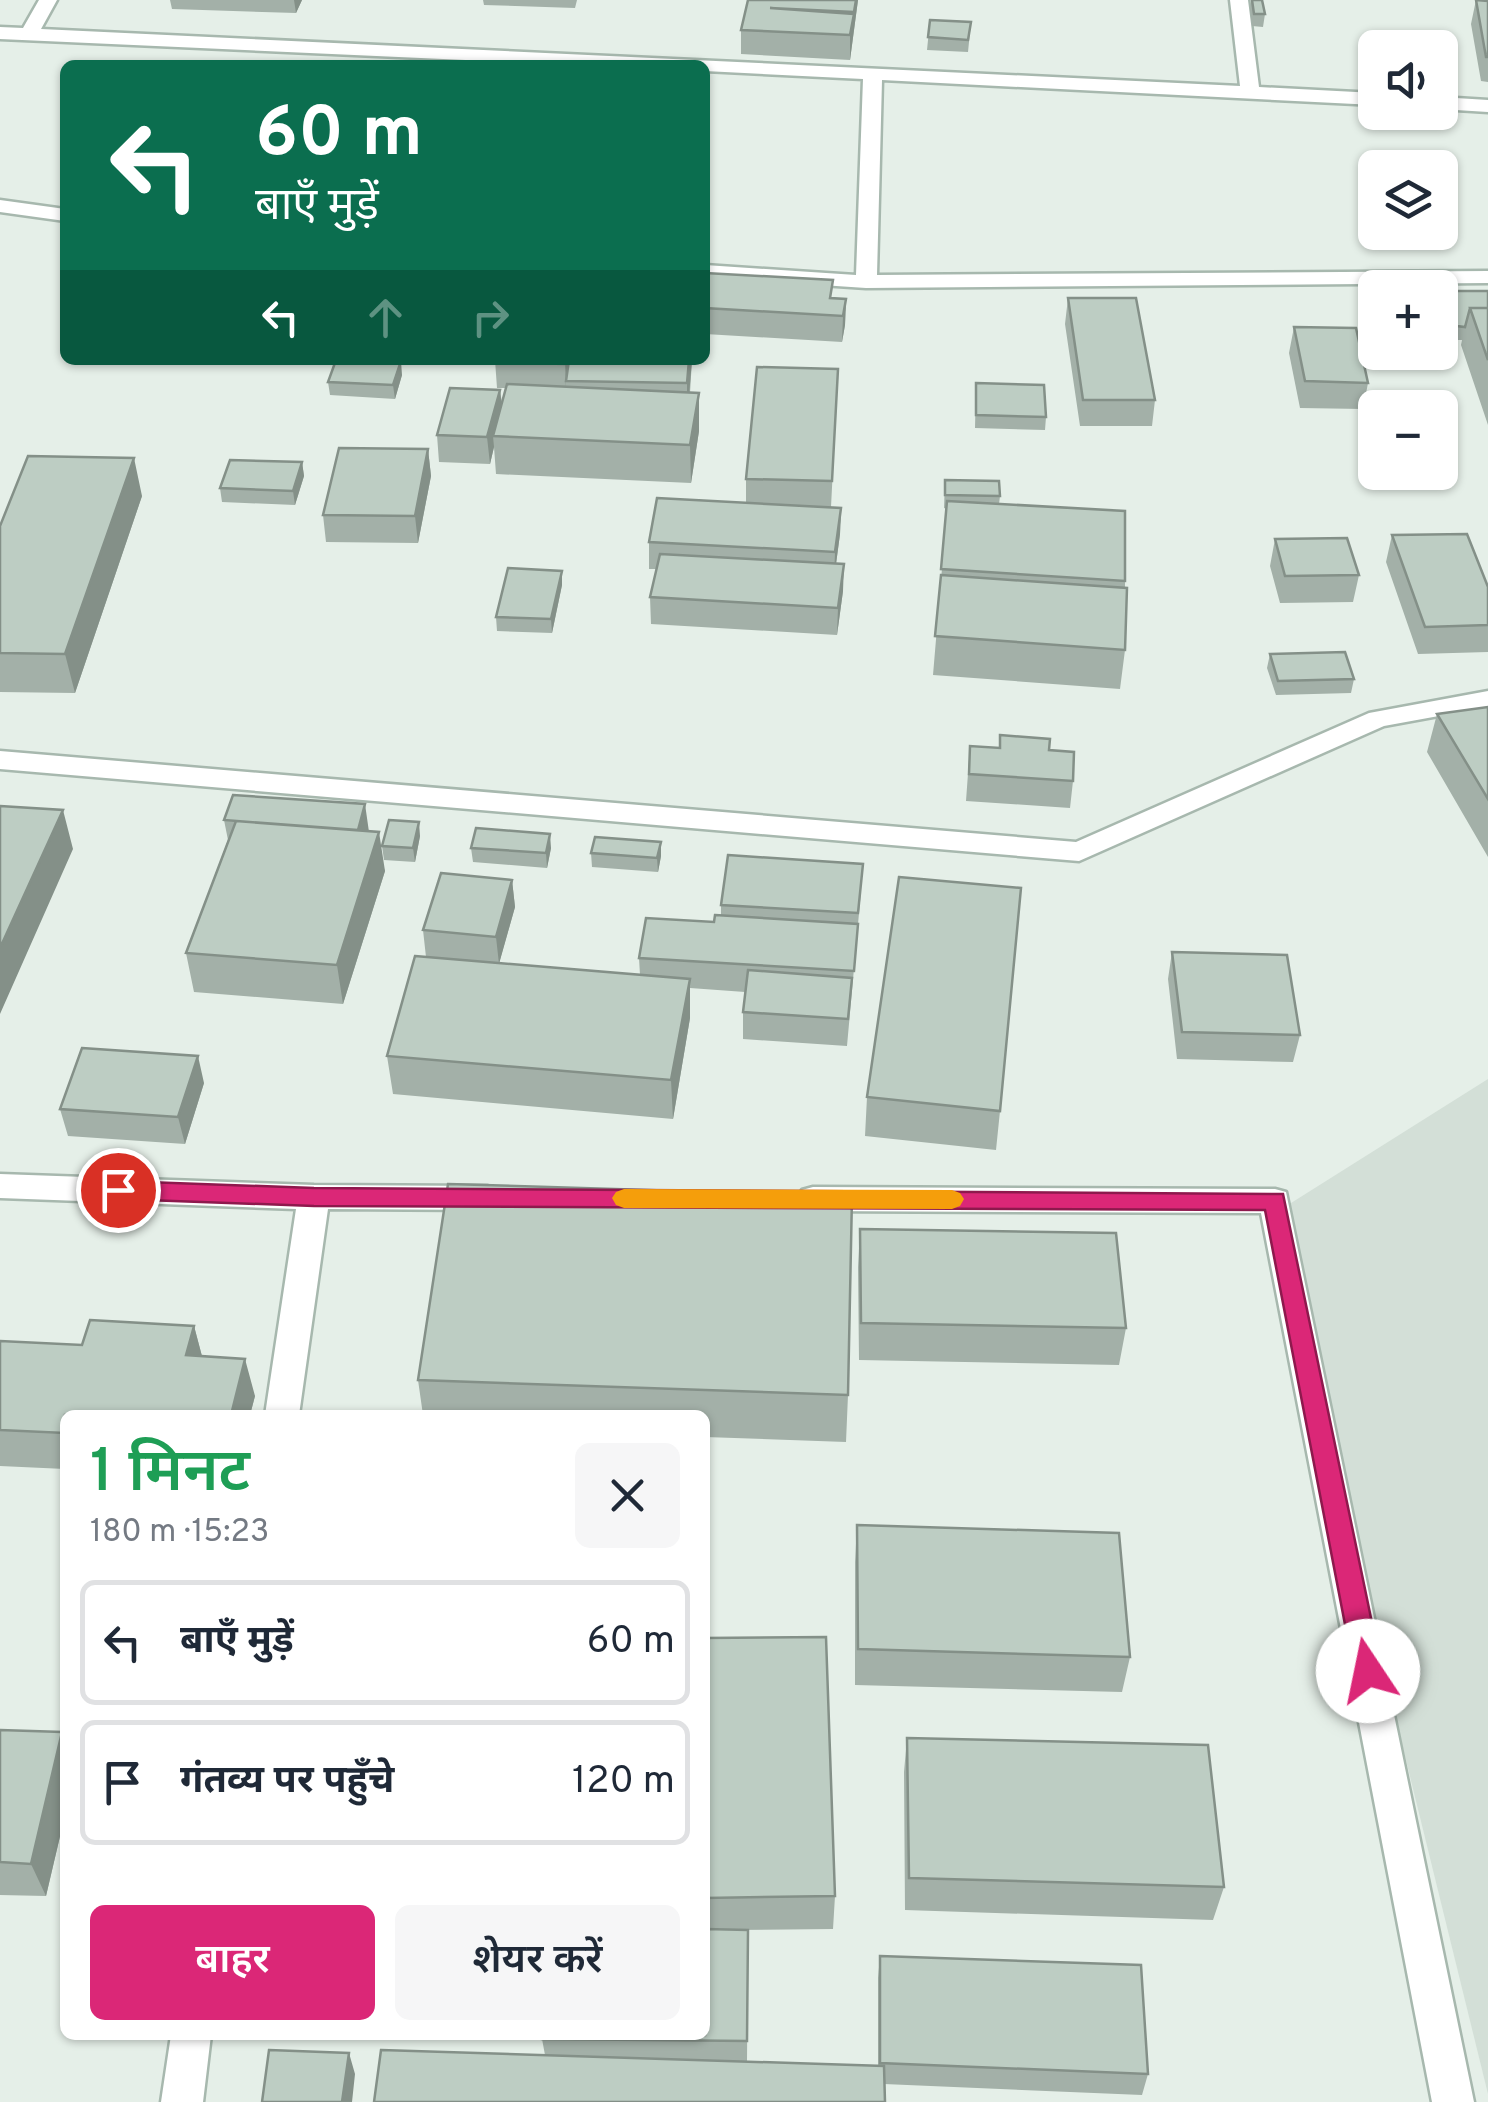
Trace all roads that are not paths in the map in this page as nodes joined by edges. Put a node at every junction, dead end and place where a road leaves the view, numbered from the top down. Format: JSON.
{"nodes":[{"id":1,"x":48,"y":0,"type":"edge"},
{"id":2,"x":1240,"y":0,"type":"edge"},
{"id":3,"x":0,"y":33,"type":"edge"},
{"id":4,"x":28,"y":35,"type":"junction"},
{"id":5,"x":590,"y":60,"type":"edge"},
{"id":6,"x":710,"y":65,"type":"edge"},
{"id":7,"x":873,"y":73,"type":"junction"},
{"id":8,"x":1250,"y":91,"type":"junction"},
{"id":9,"x":1358,"y":98,"type":"edge"},
{"id":10,"x":1458,"y":104,"type":"edge"},
{"id":11,"x":1488,"y":106,"type":"edge"},
{"id":12,"x":0,"y":206,"type":"edge"},
{"id":13,"x":60,"y":214,"type":"edge"},
{"id":14,"x":710,"y":271,"type":"edge"},
{"id":15,"x":1488,"y":277,"type":"edge"},
{"id":16,"x":866,"y":282,"type":"junction"},
{"id":17,"x":1488,"y":698,"type":"edge"},
{"id":18,"x":0,"y":760,"type":"edge"},
{"id":19,"x":0,"y":1186,"type":"edge"},
{"id":20,"x":314,"y":1197,"type":"junction"},
{"id":21,"x":510,"y":1198,"type":"edge"},
{"id":22,"x":785,"y":1199,"type":"edge"},
{"id":23,"x":283,"y":1410,"type":"edge"},
{"id":24,"x":191,"y":2040,"type":"edge"},
{"id":25,"x":182,"y":2102,"type":"edge"},
{"id":26,"x":1453,"y":2102,"type":"edge"}],
"edges":[{"from":1,"to":4,"type":"street"},
{"from":2,"to":8,"type":"street"},
{"from":3,"to":4,"type":"street"},
{"from":4,"to":5,"type":"street"},
{"from":6,"to":7,"type":"street"},
{"from":7,"to":8,"type":"street"},
{"from":7,"to":16,"type":"street"},
{"from":8,"to":9,"type":"street"},
{"from":10,"to":11,"type":"street"},
{"from":12,"to":13,"type":"street"},
{"from":14,"to":16,"type":"street"},
{"from":15,"to":16,"type":"street"},
{"from":17,"to":18,"type":"street"},
{"from":19,"to":20,"type":"street"},
{"from":20,"to":21,"type":"street"},
{"from":20,"to":23,"type":"street"},
{"from":22,"to":26,"type":"street"},
{"from":24,"to":25,"type":"street"}]}
